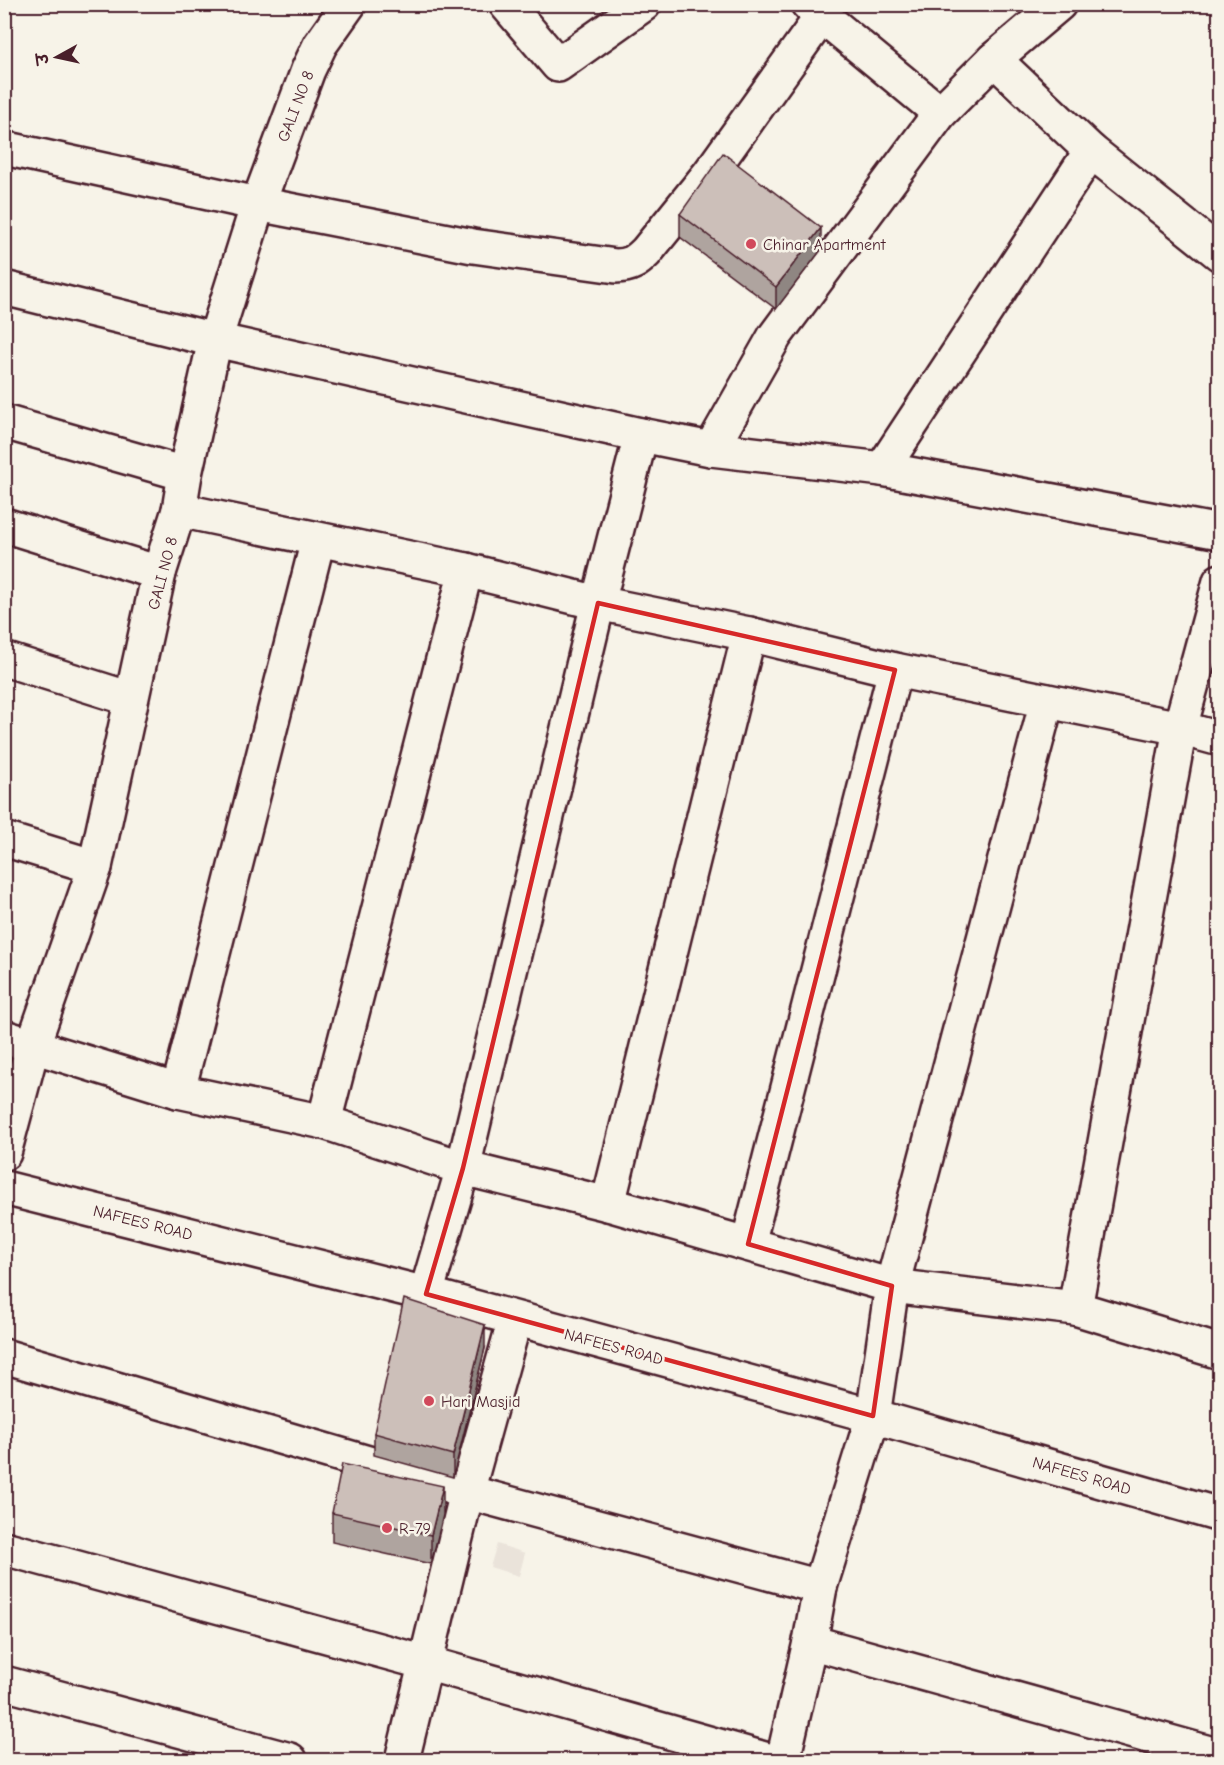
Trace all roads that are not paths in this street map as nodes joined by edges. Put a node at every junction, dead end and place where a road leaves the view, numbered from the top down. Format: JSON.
{"nodes":[{"id":1,"x":350,"y":4,"type":"edge"},
{"id":2,"x":506,"y":4,"type":"edge"},
{"id":3,"x":644,"y":4,"type":"edge"},
{"id":4,"x":1059,"y":4,"type":"edge"},
{"id":5,"x":815,"y":10,"type":"edge"},
{"id":6,"x":994,"y":59,"type":"junction"},
{"id":7,"x":940,"y":113,"type":"junction"},
{"id":8,"x":4,"y":148,"type":"edge"},
{"id":9,"x":1091,"y":151,"type":"junction"},
{"id":10,"x":258,"y":204,"type":"junction"},
{"id":11,"x":1220,"y":254,"type":"edge"},
{"id":12,"x":4,"y":288,"type":"edge"},
{"id":13,"x":215,"y":340,"type":"junction"},
{"id":14,"x":4,"y":422,"type":"edge"},
{"id":15,"x":641,"y":435,"type":"junction"},
{"id":16,"x":711,"y":449,"type":"junction"},
{"id":17,"x":882,"y":469,"type":"junction"},
{"id":18,"x":185,"y":474,"type":"junction"},
{"id":19,"x":179,"y":510,"type":"junction"},
{"id":20,"x":4,"y":525,"type":"edge"},
{"id":21,"x":1220,"y":532,"type":"edge"},
{"id":22,"x":318,"y":540,"type":"junction"},
{"id":23,"x":466,"y":570,"type":"junction"},
{"id":24,"x":159,"y":573,"type":"junction"},
{"id":25,"x":1220,"y":581,"type":"edge"},
{"id":26,"x":598,"y":603,"type":"junction"},
{"id":27,"x":749,"y":634,"type":"junction"},
{"id":28,"x":4,"y":659,"type":"edge"},
{"id":29,"x":895,"y":670,"type":"junction"},
{"id":30,"x":131,"y":699,"type":"junction"},
{"id":31,"x":1047,"y":701,"type":"junction"},
{"id":32,"x":1180,"y":728,"type":"junction"},
{"id":33,"x":1220,"y":739,"type":"edge"},
{"id":34,"x":4,"y":839,"type":"edge"},
{"id":35,"x":95,"y":867,"type":"junction"},
{"id":36,"x":19,"y":1041,"type":"edge"},
{"id":37,"x":178,"y":1091,"type":"junction"},
{"id":38,"x":324,"y":1122,"type":"junction"},
{"id":39,"x":4,"y":1153,"type":"edge"},
{"id":40,"x":463,"y":1168,"type":"junction"},
{"id":41,"x":4,"y":1188,"type":"edge"},
{"id":42,"x":608,"y":1204,"type":"junction"},
{"id":43,"x":748,"y":1244,"type":"junction"},
{"id":44,"x":892,"y":1286,"type":"junction"},
{"id":45,"x":426,"y":1294,"type":"junction"},
{"id":46,"x":1075,"y":1308,"type":"junction"},
{"id":47,"x":515,"y":1319,"type":"junction"},
{"id":48,"x":1220,"y":1352,"type":"edge"},
{"id":49,"x":4,"y":1356,"type":"edge"},
{"id":50,"x":873,"y":1416,"type":"junction"},
{"id":51,"x":467,"y":1492,"type":"junction"},
{"id":52,"x":1220,"y":1515,"type":"edge"},
{"id":53,"x":4,"y":1548,"type":"edge"},
{"id":54,"x":820,"y":1587,"type":"junction"},
{"id":55,"x":810,"y":1642,"type":"junction"},
{"id":56,"x":426,"y":1663,"type":"junction"},
{"id":57,"x":4,"y":1683,"type":"edge"},
{"id":58,"x":1220,"y":1756,"type":"edge"},
{"id":59,"x":290,"y":1761,"type":"edge"},
{"id":60,"x":402,"y":1761,"type":"edge"},
{"id":61,"x":768,"y":1761,"type":"edge"},
{"id":62,"x":783,"y":1761,"type":"edge"}],
"edges":[{"from":1,"to":10,"type":"street","name":"GALI NO 8"},
{"from":2,"to":3,"type":"street"},
{"from":4,"to":6,"type":"street"},
{"from":5,"to":7,"type":"street"},
{"from":5,"to":10,"type":"street"},
{"from":6,"to":7,"type":"street"},
{"from":6,"to":9,"type":"street"},
{"from":7,"to":16,"type":"street"},
{"from":8,"to":10,"type":"street"},
{"from":9,"to":11,"type":"street"},
{"from":9,"to":17,"type":"street"},
{"from":10,"to":13,"type":"street","name":"GALI NO 8"},
{"from":12,"to":13,"type":"street"},
{"from":13,"to":15,"type":"street"},
{"from":13,"to":18,"type":"street","name":"GALI NO 8"},
{"from":14,"to":18,"type":"street"},
{"from":15,"to":16,"type":"street"},
{"from":15,"to":26,"type":"street"},
{"from":16,"to":17,"type":"street"},
{"from":17,"to":21,"type":"street"},
{"from":18,"to":19,"type":"street","name":"GALI NO 8"},
{"from":19,"to":22,"type":"street"},
{"from":19,"to":24,"type":"street","name":"GALI NO 8"},
{"from":20,"to":24,"type":"street"},
{"from":22,"to":23,"type":"street"},
{"from":22,"to":37,"type":"street"},
{"from":23,"to":26,"type":"street"},
{"from":23,"to":38,"type":"street"},
{"from":24,"to":30,"type":"street","name":"GALI NO 8"},
{"from":25,"to":32,"type":"street"},
{"from":26,"to":27,"type":"street"},
{"from":26,"to":40,"type":"street"},
{"from":27,"to":29,"type":"street"},
{"from":27,"to":42,"type":"street"},
{"from":28,"to":30,"type":"street"},
{"from":29,"to":31,"type":"street"},
{"from":29,"to":43,"type":"street"},
{"from":30,"to":35,"type":"street","name":"GALI NO 8"},
{"from":31,"to":32,"type":"street"},
{"from":31,"to":44,"type":"street"},
{"from":32,"to":33,"type":"street"},
{"from":32,"to":46,"type":"street"},
{"from":34,"to":35,"type":"street"},
{"from":35,"to":36,"type":"street","name":"GALI NO 8"},
{"from":36,"to":37,"type":"street"},
{"from":36,"to":39,"type":"street","name":"GALI NO 8"},
{"from":37,"to":38,"type":"street"},
{"from":38,"to":40,"type":"street"},
{"from":40,"to":42,"type":"street"},
{"from":40,"to":45,"type":"street"},
{"from":41,"to":45,"type":"street","name":"NAFEES ROAD"},
{"from":42,"to":43,"type":"street"},
{"from":43,"to":44,"type":"street"},
{"from":44,"to":46,"type":"street"},
{"from":44,"to":50,"type":"street"},
{"from":45,"to":47,"type":"street","name":"NAFEES ROAD"},
{"from":46,"to":48,"type":"street"},
{"from":47,"to":50,"type":"street","name":"NAFEES ROAD"},
{"from":47,"to":51,"type":"street"},
{"from":49,"to":51,"type":"street"},
{"from":50,"to":52,"type":"street","name":"NAFEES ROAD"},
{"from":50,"to":54,"type":"street"},
{"from":51,"to":54,"type":"street"},
{"from":51,"to":56,"type":"street"},
{"from":53,"to":56,"type":"street"},
{"from":54,"to":55,"type":"street"},
{"from":55,"to":58,"type":"street"},
{"from":55,"to":62,"type":"street"},
{"from":56,"to":60,"type":"street"},
{"from":56,"to":61,"type":"street"},
{"from":57,"to":59,"type":"street"}]}
